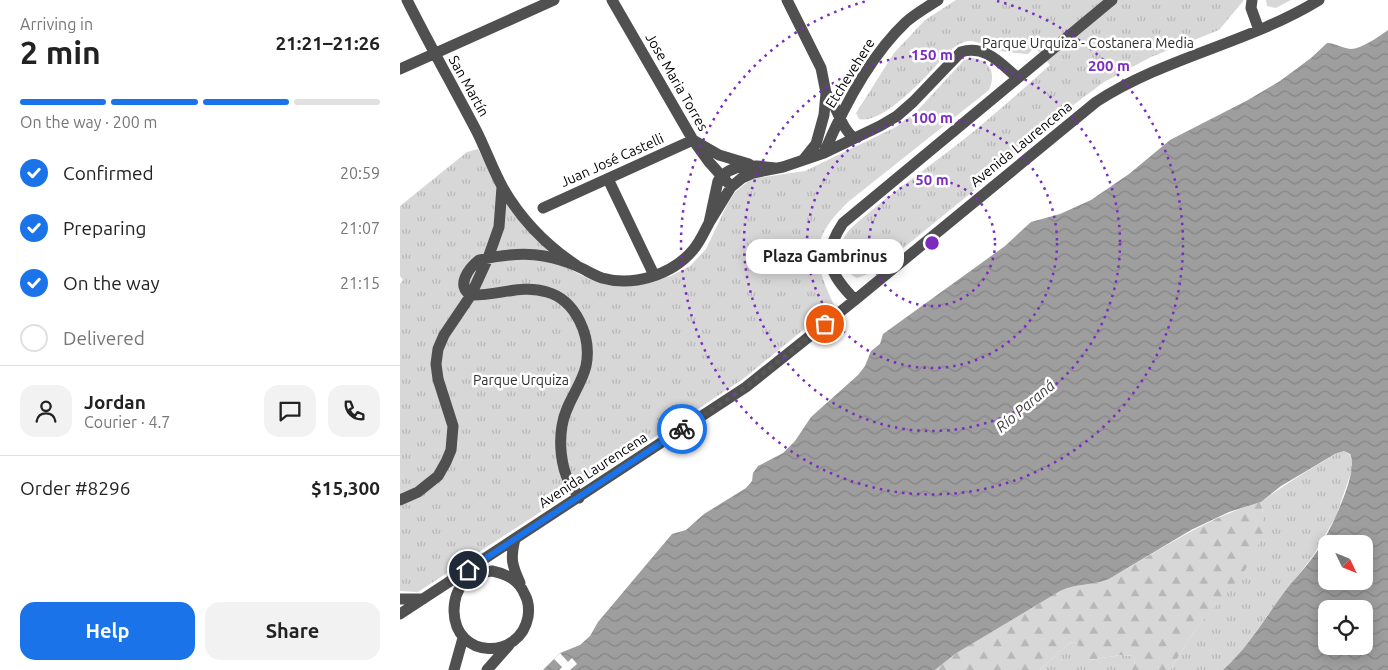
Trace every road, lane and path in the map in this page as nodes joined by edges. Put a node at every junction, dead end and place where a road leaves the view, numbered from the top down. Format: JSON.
{"nodes":[{"id":1,"x":406,"y":0,"type":"edge"},
{"id":2,"x":554,"y":0,"type":"edge"},
{"id":3,"x":612,"y":0,"type":"edge"},
{"id":4,"x":787,"y":0,"type":"edge"},
{"id":5,"x":938,"y":0,"type":"edge"},
{"id":6,"x":1112,"y":0,"type":"edge"},
{"id":7,"x":1252,"y":0,"type":"edge"},
{"id":8,"x":1319,"y":0,"type":"edge"},
{"id":9,"x":1259,"y":30,"type":"junction"},
{"id":10,"x":434,"y":54,"type":"junction"},
{"id":11,"x":400,"y":69,"type":"edge"},
{"id":12,"x":1018,"y":78,"type":"junction"},
{"id":13,"x":826,"y":93,"type":"junction"},
{"id":14,"x":840,"y":115,"type":"junction"},
{"id":15,"x":854,"y":138,"type":"junction"},
{"id":16,"x":693,"y":140,"type":"junction"},
{"id":17,"x":824,"y":153,"type":"junction"},
{"id":18,"x":803,"y":160,"type":"junction"},
{"id":19,"x":755,"y":165,"type":"junction"},
{"id":20,"x":775,"y":168,"type":"junction"},
{"id":21,"x":722,"y":176,"type":"junction"},
{"id":22,"x":608,"y":179,"type":"junction"},
{"id":23,"x":502,"y":187,"type":"junction"},
{"id":24,"x":731,"y":187,"type":"junction"},
{"id":25,"x":543,"y":208,"type":"dead end"},
{"id":26,"x":709,"y":223,"type":"junction"},
{"id":27,"x":488,"y":258,"type":"junction"},
{"id":28,"x":576,"y":265,"type":"junction"},
{"id":29,"x":654,"y":275,"type":"junction"},
{"id":30,"x":472,"y":295,"type":"junction"},
{"id":31,"x":855,"y":300,"type":"junction"},
{"id":32,"x":579,"y":498,"type":"junction"},
{"id":33,"x":400,"y":500,"type":"edge"},
{"id":34,"x":515,"y":539,"type":"junction"},
{"id":35,"x":521,"y":587,"type":"junction"},
{"id":36,"x":400,"y":598,"type":"edge"},
{"id":37,"x":423,"y":599,"type":"junction"},
{"id":38,"x":400,"y":614,"type":"edge"},
{"id":39,"x":464,"y":638,"type":"junction"},
{"id":40,"x":511,"y":642,"type":"junction"},
{"id":41,"x":454,"y":670,"type":"edge"},
{"id":42,"x":486,"y":670,"type":"edge"}],
"edges":[{"from":1,"to":10,"type":"street","name":"San Martín"},
{"from":2,"to":10,"type":"street"},
{"from":3,"to":16,"type":"street","name":"Jose Maria Torres"},
{"from":4,"to":13,"type":"street"},
{"from":5,"to":14,"type":"street","name":"Etchevehere"},
{"from":6,"to":12,"type":"street"},
{"from":7,"to":9,"type":"street"},
{"from":8,"to":9,"type":"street","name":"Avenida Laurencena"},
{"from":9,"to":31,"type":"street","name":"Avenida Laurencena"},
{"from":10,"to":11,"type":"street"},
{"from":10,"to":23,"type":"street","name":"San Martín"},
{"from":12,"to":15,"type":"street"},
{"from":12,"to":31,"type":"street"},
{"from":13,"to":14,"type":"street"},
{"from":13,"to":18,"type":"street"},
{"from":14,"to":15,"type":"street"},
{"from":14,"to":17,"type":"street","name":"Etchevehere"},
{"from":15,"to":17,"type":"street"},
{"from":16,"to":19,"type":"street"},
{"from":16,"to":21,"type":"street","name":"Jose Maria Torres"},
{"from":16,"to":22,"type":"street","name":"Juan José Castelli"},
{"from":17,"to":18,"type":"street"},
{"from":18,"to":20,"type":"street"},
{"from":19,"to":20,"type":"street"},
{"from":19,"to":21,"type":"street"},
{"from":20,"to":24,"type":"street"},
{"from":21,"to":24,"type":"street","name":"Jose Maria Torres"},
{"from":21,"to":26,"type":"street"},
{"from":22,"to":25,"type":"street","name":"Juan José Castelli"},
{"from":22,"to":29,"type":"street"},
{"from":23,"to":27,"type":"street"},
{"from":23,"to":28,"type":"street","name":"San Martín"},
{"from":24,"to":26,"type":"street"},
{"from":26,"to":29,"type":"street"},
{"from":27,"to":28,"type":"street"},
{"from":27,"to":30,"type":"street"},
{"from":28,"to":29,"type":"street"},
{"from":30,"to":32,"type":"street"},
{"from":30,"to":33,"type":"street"},
{"from":31,"to":32,"type":"street","name":"Avenida Laurencena"},
{"from":32,"to":34,"type":"street","name":"Avenida Laurencena"},
{"from":34,"to":35,"type":"street"},
{"from":34,"to":37,"type":"street","name":"Avenida Laurencena"},
{"from":35,"to":39,"type":"street"},
{"from":35,"to":40,"type":"street"},
{"from":36,"to":37,"type":"street"},
{"from":37,"to":38,"type":"street","name":"Avenida Laurencena"},
{"from":39,"to":40,"type":"street"},
{"from":39,"to":41,"type":"street"},
{"from":40,"to":42,"type":"street"}]}
